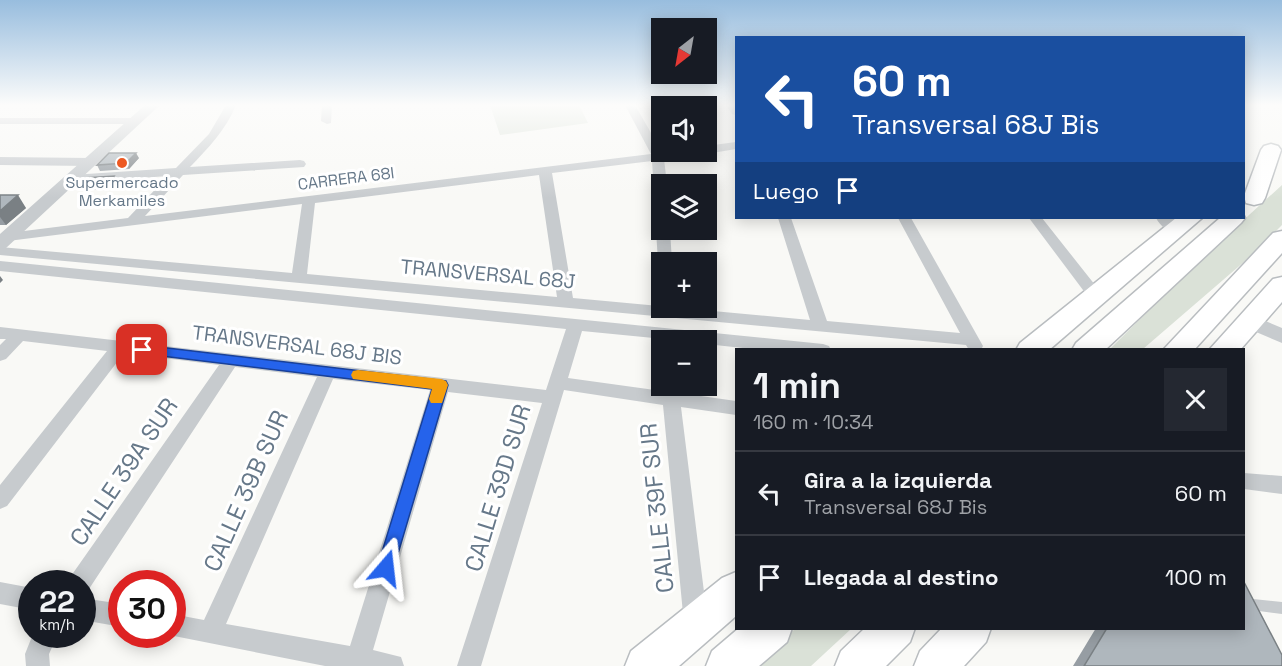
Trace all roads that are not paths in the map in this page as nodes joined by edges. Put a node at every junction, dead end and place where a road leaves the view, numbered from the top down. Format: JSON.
{"nodes":[{"id":1,"x":119,"y":136,"type":"edge"},
{"id":2,"x":213,"y":136,"type":"edge"},
{"id":3,"x":735,"y":146,"type":"edge"},
{"id":4,"x":1277,"y":146,"type":"edge"},
{"id":5,"x":717,"y":149,"type":"edge"},
{"id":6,"x":651,"y":157,"type":"edge"},
{"id":7,"x":0,"y":161,"type":"edge"},
{"id":8,"x":91,"y":162,"type":"junction"},
{"id":9,"x":300,"y":164,"type":"dead end"},
{"id":10,"x":545,"y":170,"type":"junction"},
{"id":11,"x":178,"y":173,"type":"junction"},
{"id":12,"x":1245,"y":173,"type":"edge"},
{"id":13,"x":1282,"y":175,"type":"edge"},
{"id":14,"x":72,"y":179,"type":"junction"},
{"id":15,"x":309,"y":200,"type":"junction"},
{"id":16,"x":1249,"y":203,"type":"edge"},
{"id":17,"x":785,"y":219,"type":"edge"},
{"id":18,"x":906,"y":219,"type":"edge"},
{"id":19,"x":1036,"y":219,"type":"edge"},
{"id":20,"x":1232,"y":219,"type":"edge"},
{"id":21,"x":1176,"y":221,"type":"edge"},
{"id":22,"x":131,"y":223,"type":"junction"},
{"id":23,"x":1282,"y":238,"type":"edge"},
{"id":24,"x":1,"y":243,"type":"edge"},
{"id":25,"x":0,"y":266,"type":"edge"},
{"id":26,"x":299,"y":278,"type":"junction"},
{"id":27,"x":1282,"y":285,"type":"edge"},
{"id":28,"x":1094,"y":294,"type":"junction"},
{"id":29,"x":566,"y":303,"type":"junction"},
{"id":30,"x":651,"y":309,"type":"edge"},
{"id":31,"x":717,"y":315,"type":"edge"},
{"id":32,"x":1249,"y":321,"type":"junction"},
{"id":33,"x":576,"y":325,"type":"junction"},
{"id":34,"x":820,"y":326,"type":"junction"},
{"id":35,"x":0,"y":333,"type":"edge"},
{"id":36,"x":20,"y":335,"type":"junction"},
{"id":37,"x":651,"y":335,"type":"edge"},
{"id":38,"x":1282,"y":336,"type":"edge"},
{"id":39,"x":717,"y":341,"type":"edge"},
{"id":40,"x":974,"y":345,"type":"edge"},
{"id":41,"x":120,"y":347,"type":"junction"},
{"id":42,"x":799,"y":348,"type":"edge"},
{"id":43,"x":1032,"y":348,"type":"edge"},
{"id":44,"x":1088,"y":348,"type":"edge"},
{"id":45,"x":1179,"y":348,"type":"edge"},
{"id":46,"x":1225,"y":348,"type":"edge"},
{"id":47,"x":0,"y":355,"type":"edge"},
{"id":48,"x":231,"y":360,"type":"junction"},
{"id":49,"x":328,"y":371,"type":"junction"},
{"id":50,"x":441,"y":385,"type":"junction"},
{"id":51,"x":555,"y":390,"type":"junction"},
{"id":52,"x":651,"y":392,"type":"edge"},
{"id":53,"x":670,"y":396,"type":"edge"},
{"id":54,"x":686,"y":396,"type":"edge"},
{"id":55,"x":735,"y":408,"type":"edge"},
{"id":56,"x":1245,"y":481,"type":"edge"},
{"id":57,"x":1282,"y":485,"type":"edge"},
{"id":58,"x":0,"y":500,"type":"edge"},
{"id":59,"x":88,"y":570,"type":"edge"},
{"id":60,"x":735,"y":592,"type":"edge"},
{"id":61,"x":0,"y":593,"type":"edge"},
{"id":62,"x":18,"y":596,"type":"edge"},
{"id":63,"x":1245,"y":604,"type":"edge"},
{"id":64,"x":1282,"y":608,"type":"edge"},
{"id":65,"x":696,"y":625,"type":"junction"},
{"id":66,"x":186,"y":629,"type":"edge"},
{"id":67,"x":770,"y":630,"type":"edge"},
{"id":68,"x":893,"y":630,"type":"edge"},
{"id":69,"x":969,"y":630,"type":"edge"},
{"id":70,"x":210,"y":633,"type":"junction"},
{"id":71,"x":40,"y":648,"type":"edge"},
{"id":72,"x":358,"y":660,"type":"junction"},
{"id":73,"x":38,"y":666,"type":"edge"},
{"id":74,"x":392,"y":666,"type":"edge"},
{"id":75,"x":469,"y":666,"type":"edge"},
{"id":76,"x":646,"y":666,"type":"edge"},
{"id":77,"x":727,"y":666,"type":"edge"},
{"id":78,"x":856,"y":666,"type":"edge"},
{"id":79,"x":935,"y":666,"type":"edge"}],
"edges":[{"from":1,"to":8,"type":"street"},
{"from":2,"to":11,"type":"street"},
{"from":3,"to":5,"type":"street"},
{"from":4,"to":12,"type":"highway"},
{"from":4,"to":16,"type":"highway"},
{"from":6,"to":10,"type":"street","name":"CARRERA 68I"},
{"from":7,"to":8,"type":"street"},
{"from":8,"to":14,"type":"street"},
{"from":9,"to":11,"type":"street"},
{"from":10,"to":15,"type":"street","name":"CARRERA 68I"},
{"from":10,"to":29,"type":"street"},
{"from":11,"to":14,"type":"street"},
{"from":11,"to":22,"type":"street"},
{"from":13,"to":16,"type":"highway"},
{"from":14,"to":24,"type":"street"},
{"from":15,"to":22,"type":"street","name":"CARRERA 68I"},
{"from":15,"to":26,"type":"street"},
{"from":17,"to":34,"type":"street"},
{"from":18,"to":40,"type":"street"},
{"from":19,"to":28,"type":"street"},
{"from":20,"to":44,"type":"highway"},
{"from":21,"to":28,"type":"highway"},
{"from":22,"to":24,"type":"street","name":"CARRERA 68I"},
{"from":23,"to":45,"type":"highway"},
{"from":24,"to":26,"type":"street","name":"TRANSVERSAL 68J"},
{"from":25,"to":33,"type":"street","name":"TRANSVERSAL 68J"},
{"from":26,"to":29,"type":"street","name":"TRANSVERSAL 68J"},
{"from":27,"to":32,"type":"highway"},
{"from":28,"to":43,"type":"highway"},
{"from":29,"to":30,"type":"street","name":"TRANSVERSAL 68J"},
{"from":31,"to":34,"type":"street","name":"TRANSVERSAL 68J"},
{"from":32,"to":38,"type":"street"},
{"from":32,"to":46,"type":"highway"},
{"from":33,"to":37,"type":"street","name":"TRANSVERSAL 68J"},
{"from":33,"to":51,"type":"street","name":"CALLE 39D SUR"},
{"from":34,"to":40,"type":"street","name":"TRANSVERSAL 68J"},
{"from":35,"to":36,"type":"street","name":"TRANSVERSAL 68J BIS"},
{"from":36,"to":41,"type":"street","name":"TRANSVERSAL 68J BIS"},
{"from":36,"to":47,"type":"street"},
{"from":39,"to":42,"type":"street","name":"TRANSVERSAL 68J"},
{"from":41,"to":48,"type":"street","name":"TRANSVERSAL 68J BIS"},
{"from":41,"to":58,"type":"street"},
{"from":48,"to":49,"type":"street","name":"TRANSVERSAL 68J BIS"},
{"from":48,"to":59,"type":"street","name":"CALLE 39A SUR"},
{"from":49,"to":50,"type":"street","name":"TRANSVERSAL 68J BIS"},
{"from":49,"to":70,"type":"street","name":"CALLE 39B SUR"},
{"from":50,"to":51,"type":"street","name":"TRANSVERSAL 68J BIS"},
{"from":50,"to":72,"type":"street"},
{"from":51,"to":52,"type":"street","name":"TRANSVERSAL 68J BIS"},
{"from":51,"to":75,"type":"street","name":"CALLE 39D SUR"},
{"from":53,"to":65,"type":"street","name":"CALLE 39F SUR"},
{"from":54,"to":55,"type":"street","name":"TRANSVERSAL 68J BIS"},
{"from":56,"to":57,"type":"street"},
{"from":60,"to":65,"type":"highway"},
{"from":61,"to":62,"type":"street"},
{"from":63,"to":64,"type":"lane"},
{"from":65,"to":76,"type":"highway"},
{"from":66,"to":70,"type":"street"},
{"from":67,"to":77,"type":"highway"},
{"from":68,"to":78,"type":"highway"},
{"from":69,"to":79,"type":"highway"},
{"from":70,"to":72,"type":"street"},
{"from":71,"to":73,"type":"street"},
{"from":72,"to":74,"type":"street"}]}
